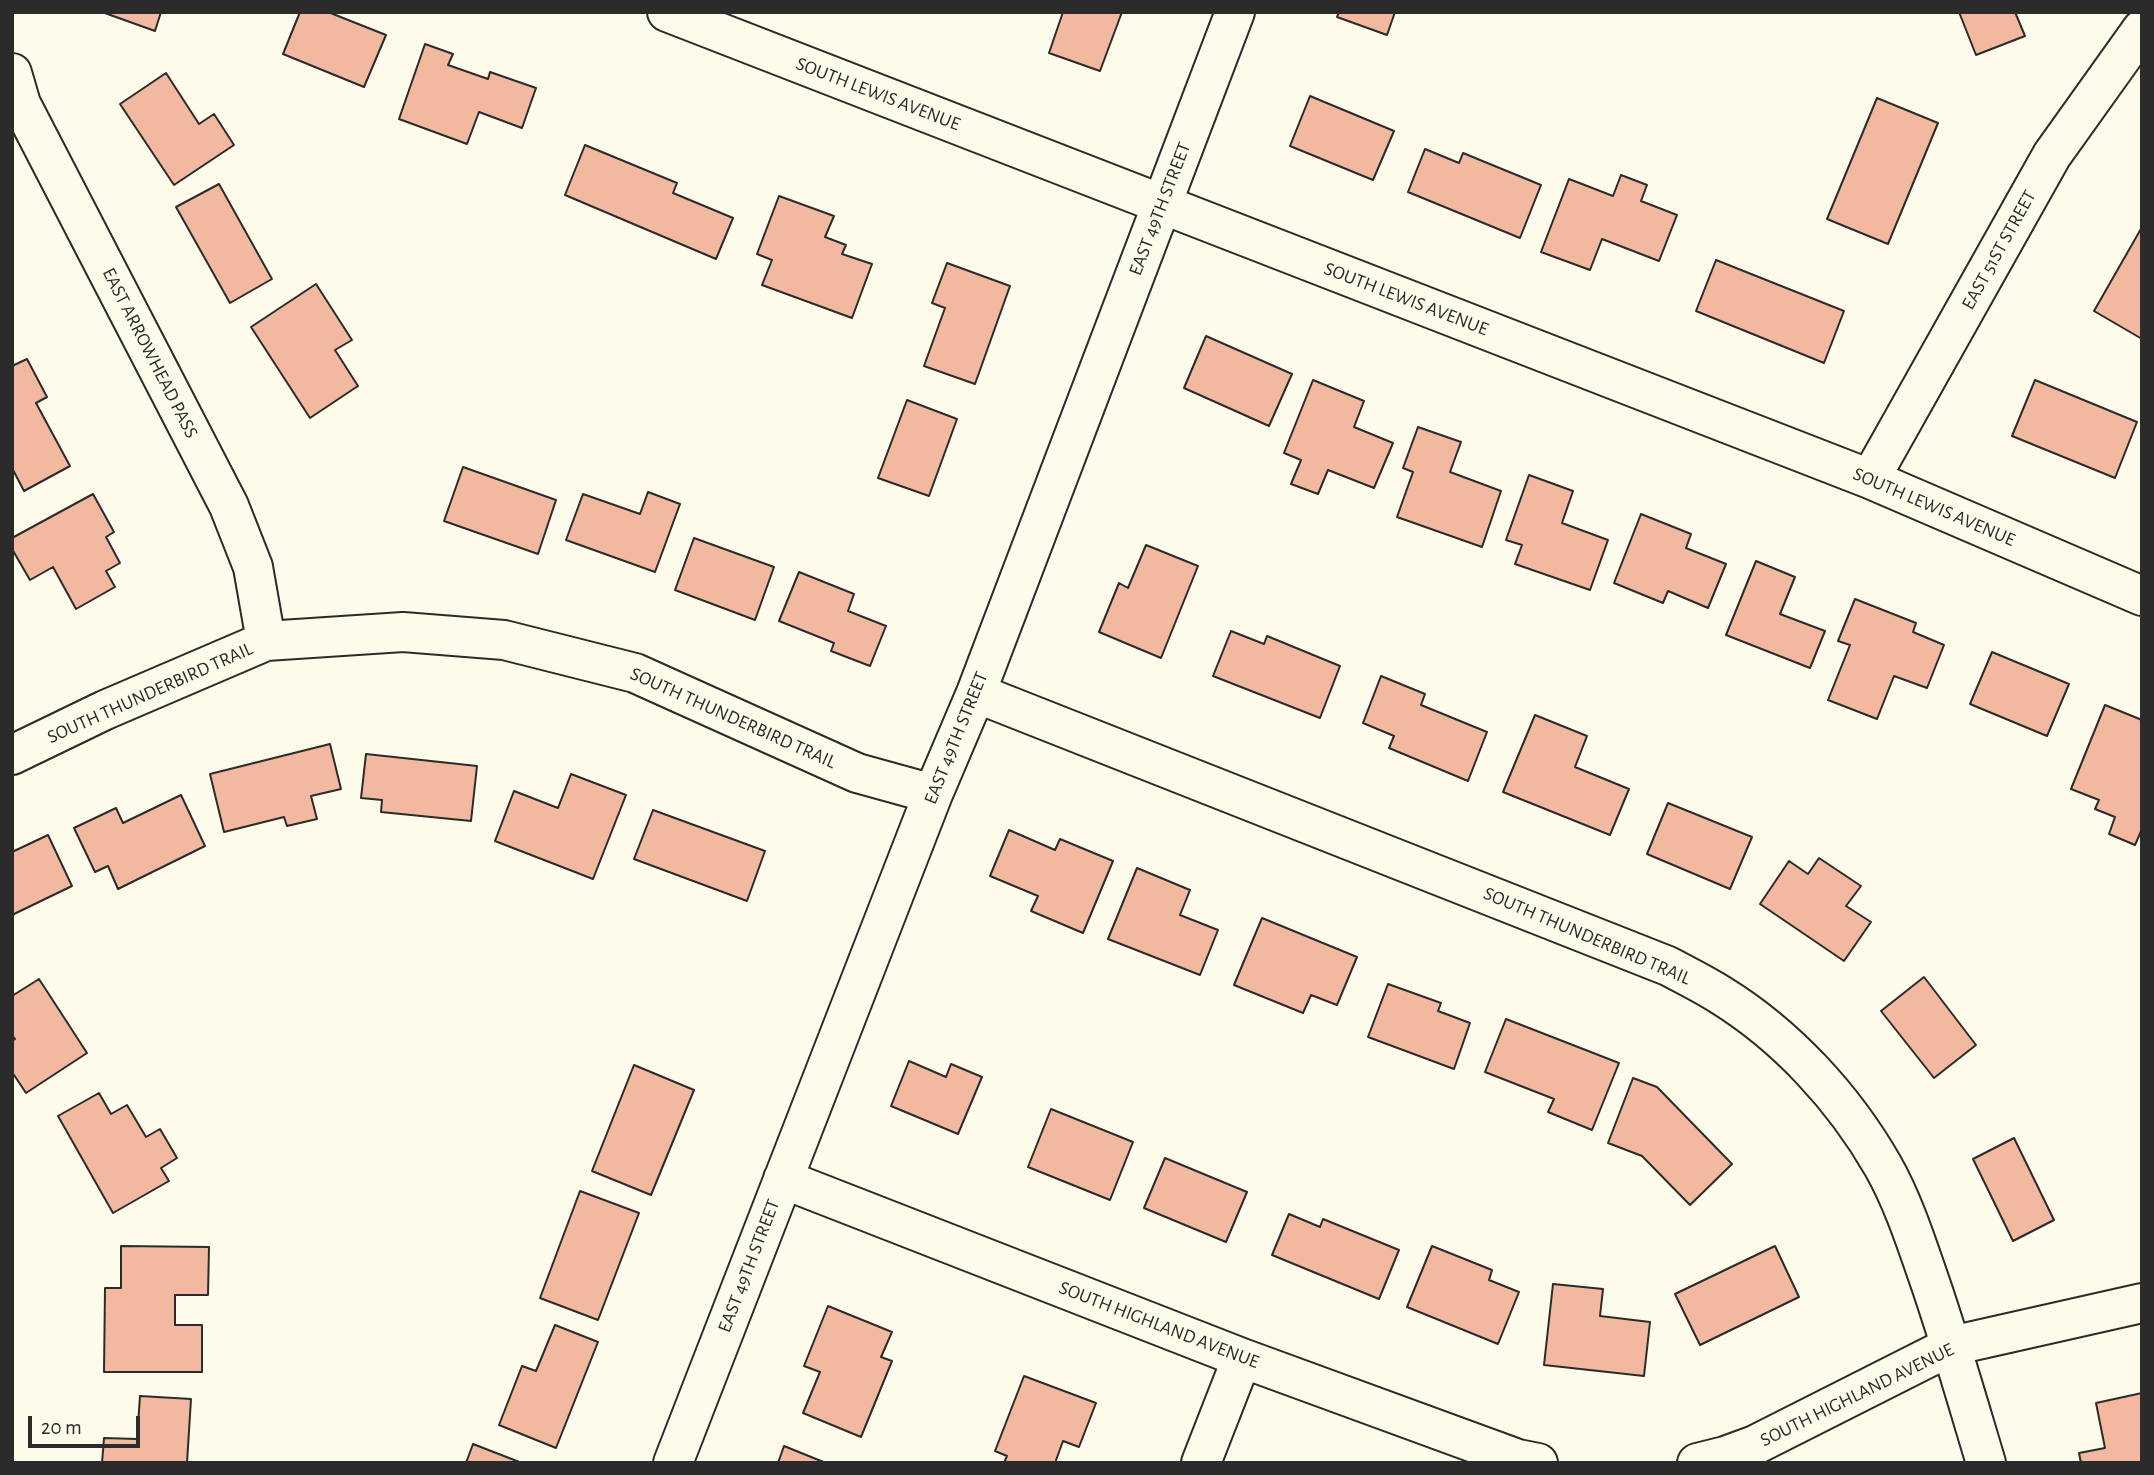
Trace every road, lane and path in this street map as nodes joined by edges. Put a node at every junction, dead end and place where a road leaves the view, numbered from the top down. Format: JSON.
{"nodes":[{"id":1,"x":667,"y":12,"type":"edge"},
{"id":2,"x":1235,"y":12,"type":"edge"},
{"id":3,"x":2142,"y":29,"type":"edge"},
{"id":4,"x":12,"y":73,"type":"edge"},
{"id":5,"x":1162,"y":204,"type":"junction"},
{"id":6,"x":1870,"y":480,"type":"junction"},
{"id":7,"x":2142,"y":596,"type":"edge"},
{"id":8,"x":266,"y":641,"type":"junction"},
{"id":9,"x":976,"y":693,"type":"junction"},
{"id":10,"x":12,"y":755,"type":"edge"},
{"id":11,"x":933,"y":794,"type":"junction"},
{"id":12,"x":783,"y":1179,"type":"junction"},
{"id":13,"x":2142,"y":1303,"type":"edge"},
{"id":14,"x":1951,"y":1346,"type":"junction"},
{"id":15,"x":1242,"y":1358,"type":"junction"},
{"id":16,"x":673,"y":1463,"type":"edge"},
{"id":17,"x":1201,"y":1463,"type":"edge"},
{"id":18,"x":1538,"y":1463,"type":"edge"},
{"id":19,"x":1697,"y":1463,"type":"edge"},
{"id":20,"x":1986,"y":1463,"type":"edge"}],
"edges":[{"from":1,"to":5,"type":"street","name":"SOUTH LEWIS AVENUE"},
{"from":2,"to":5,"type":"street","name":"EAST 49TH STREET"},
{"from":3,"to":6,"type":"street","name":"EAST 51ST STREET"},
{"from":4,"to":8,"type":"street","name":"EAST ARROWHEAD PASS"},
{"from":5,"to":6,"type":"street","name":"SOUTH LEWIS AVENUE"},
{"from":5,"to":9,"type":"street","name":"EAST 49TH STREET"},
{"from":6,"to":7,"type":"street","name":"SOUTH LEWIS AVENUE"},
{"from":8,"to":10,"type":"street","name":"SOUTH THUNDERBIRD TRAIL"},
{"from":8,"to":11,"type":"street","name":"SOUTH THUNDERBIRD TRAIL"},
{"from":9,"to":11,"type":"street","name":"EAST 49TH STREET"},
{"from":9,"to":14,"type":"street","name":"SOUTH THUNDERBIRD TRAIL"},
{"from":11,"to":12,"type":"street","name":"EAST 49TH STREET"},
{"from":12,"to":15,"type":"street","name":"SOUTH HIGHLAND AVENUE"},
{"from":12,"to":16,"type":"street","name":"EAST 49TH STREET"},
{"from":13,"to":14,"type":"street","name":"SOUTH HIGHLAND AVENUE"},
{"from":14,"to":19,"type":"street","name":"SOUTH HIGHLAND AVENUE"},
{"from":14,"to":20,"type":"street","name":"SOUTH THUNDERBIRD TRAIL"},
{"from":15,"to":17,"type":"street"},
{"from":15,"to":18,"type":"street","name":"SOUTH HIGHLAND AVENUE"}]}
